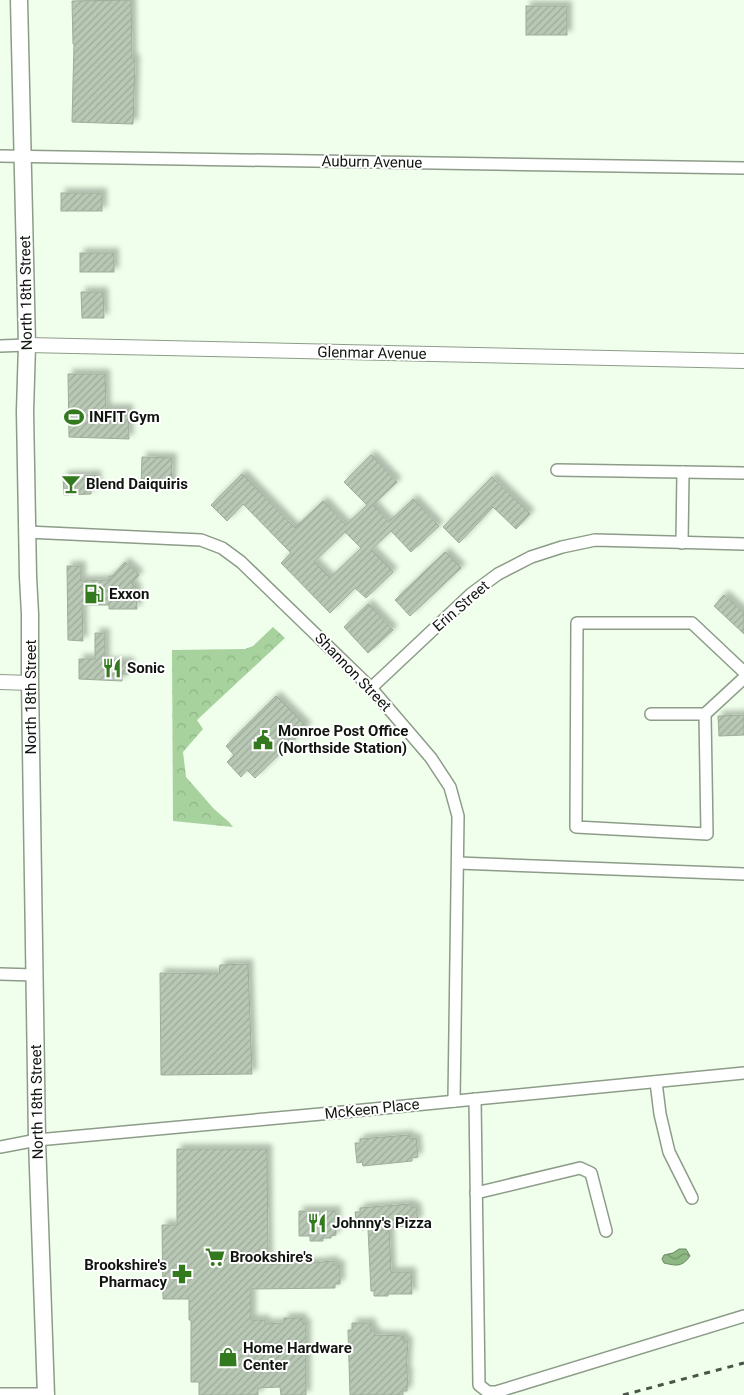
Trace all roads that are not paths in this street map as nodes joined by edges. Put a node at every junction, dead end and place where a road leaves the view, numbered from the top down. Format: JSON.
{"nodes":[{"id":1,"x":19,"y":0,"type":"edge"},
{"id":2,"x":0,"y":156,"type":"edge"},
{"id":3,"x":23,"y":156,"type":"junction"},
{"id":4,"x":744,"y":168,"type":"edge"},
{"id":5,"x":27,"y":345,"type":"junction"},
{"id":6,"x":0,"y":346,"type":"edge"},
{"id":7,"x":744,"y":361,"type":"edge"},
{"id":8,"x":556,"y":470,"type":"dead end"},
{"id":9,"x":683,"y":472,"type":"junction"},
{"id":10,"x":744,"y":473,"type":"edge"},
{"id":11,"x":27,"y":532,"type":"junction"},
{"id":12,"x":682,"y":543,"type":"junction"},
{"id":13,"x":744,"y":544,"type":"edge"},
{"id":14,"x":744,"y":672,"type":"edge"},
{"id":15,"x":744,"y":678,"type":"edge"},
{"id":16,"x":0,"y":682,"type":"edge"},
{"id":17,"x":30,"y":683,"type":"junction"},
{"id":18,"x":371,"y":688,"type":"junction"},
{"id":19,"x":650,"y":714,"type":"dead end"},
{"id":20,"x":705,"y":714,"type":"junction"},
{"id":21,"x":458,"y":863,"type":"junction"},
{"id":22,"x":744,"y":874,"type":"edge"},
{"id":23,"x":0,"y":974,"type":"edge"},
{"id":24,"x":34,"y":975,"type":"junction"},
{"id":25,"x":744,"y":1073,"type":"edge"},
{"id":26,"x":656,"y":1082,"type":"junction"},
{"id":27,"x":475,"y":1099,"type":"junction"},
{"id":28,"x":454,"y":1101,"type":"junction"},
{"id":29,"x":37,"y":1140,"type":"junction"},
{"id":30,"x":0,"y":1148,"type":"edge"},
{"id":31,"x":476,"y":1192,"type":"junction"},
{"id":32,"x":692,"y":1198,"type":"dead end"},
{"id":33,"x":606,"y":1231,"type":"dead end"},
{"id":34,"x":744,"y":1316,"type":"edge"},
{"id":35,"x":0,"y":1394,"type":"edge"},
{"id":36,"x":46,"y":1394,"type":"edge"}],
"edges":[{"from":1,"to":3,"type":"main road","name":"North 18th Street"},
{"from":2,"to":3,"type":"street","name":"Auburn Avenue"},
{"from":3,"to":4,"type":"street","name":"Auburn Avenue"},
{"from":3,"to":5,"type":"main road","name":"North 18th Street"},
{"from":5,"to":6,"type":"street","name":"Glenmar Avenue"},
{"from":5,"to":7,"type":"street","name":"Glenmar Avenue"},
{"from":5,"to":11,"type":"main road","name":"North 18th Street"},
{"from":8,"to":9,"type":"street"},
{"from":9,"to":10,"type":"street"},
{"from":9,"to":12,"type":"street"},
{"from":11,"to":17,"type":"main road","name":"North 18th Street"},
{"from":11,"to":18,"type":"street","name":"Shannon Street"},
{"from":12,"to":13,"type":"street","name":"Erin Street"},
{"from":12,"to":18,"type":"street","name":"Erin Street"},
{"from":14,"to":20,"type":"street"},
{"from":15,"to":20,"type":"street"},
{"from":16,"to":17,"type":"street"},
{"from":17,"to":24,"type":"main road","name":"North 18th Street"},
{"from":18,"to":21,"type":"street","name":"Shannon Street"},
{"from":19,"to":20,"type":"street"},
{"from":21,"to":22,"type":"street"},
{"from":21,"to":28,"type":"street","name":"Shannon Street"},
{"from":23,"to":24,"type":"street"},
{"from":24,"to":29,"type":"main road","name":"North 18th Street"},
{"from":25,"to":26,"type":"street","name":"McKeen Place"},
{"from":26,"to":27,"type":"street","name":"McKeen Place"},
{"from":26,"to":32,"type":"street"},
{"from":27,"to":28,"type":"street","name":"McKeen Place"},
{"from":27,"to":31,"type":"street"},
{"from":28,"to":29,"type":"street","name":"McKeen Place"},
{"from":29,"to":30,"type":"street","name":"McKeen Place"},
{"from":29,"to":36,"type":"main road","name":"North 18th Street"},
{"from":31,"to":33,"type":"street"},
{"from":31,"to":34,"type":"street"},
{"from":35,"to":36,"type":"street"}]}
